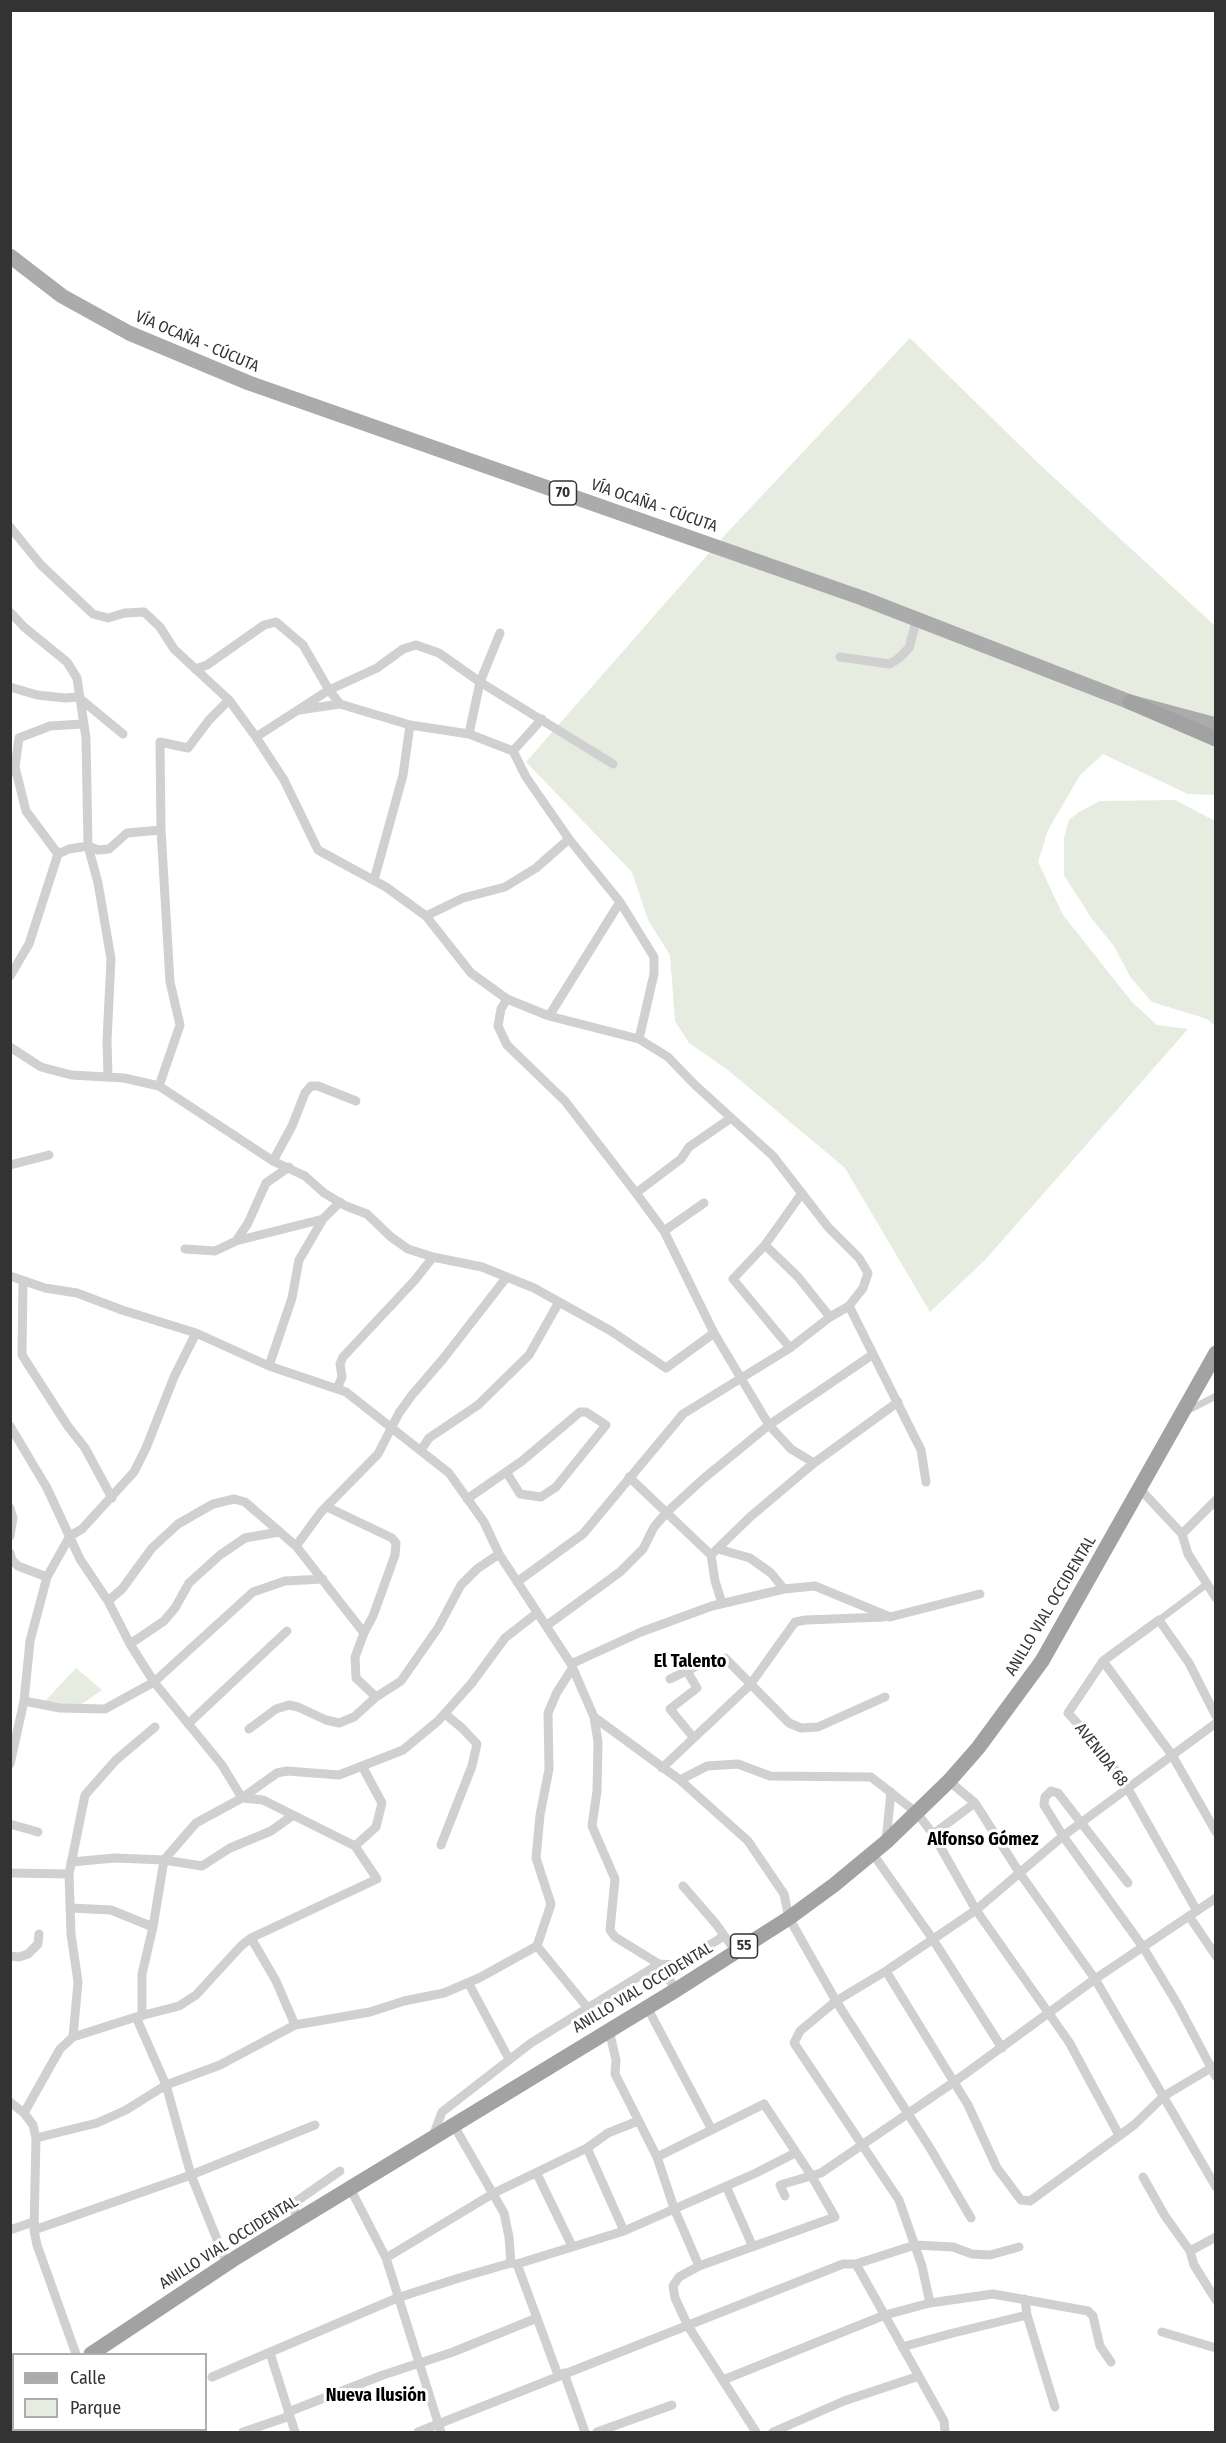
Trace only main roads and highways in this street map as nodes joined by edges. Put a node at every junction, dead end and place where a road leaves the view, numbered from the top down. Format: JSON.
{"nodes":[{"id":1,"x":10,"y":256,"type":"edge"},
{"id":2,"x":1130,"y":702,"type":"junction"},
{"id":3,"x":1215,"y":725,"type":"edge"},
{"id":4,"x":1215,"y":739,"type":"edge"},
{"id":5,"x":1215,"y":1353,"type":"edge"},
{"id":6,"x":95,"y":2353,"type":"edge"}],
"edges":[{"from":1,"to":2,"type":"main road","name":"VÍA OCAÑA - CÚCUTA","number":"70"},
{"from":2,"to":3,"type":"main road","number":"70"},
{"from":2,"to":4,"type":"highway"},
{"from":5,"to":6,"type":"highway","name":"ANILLO VIAL OCCIDENTAL","number":"55"}]}
